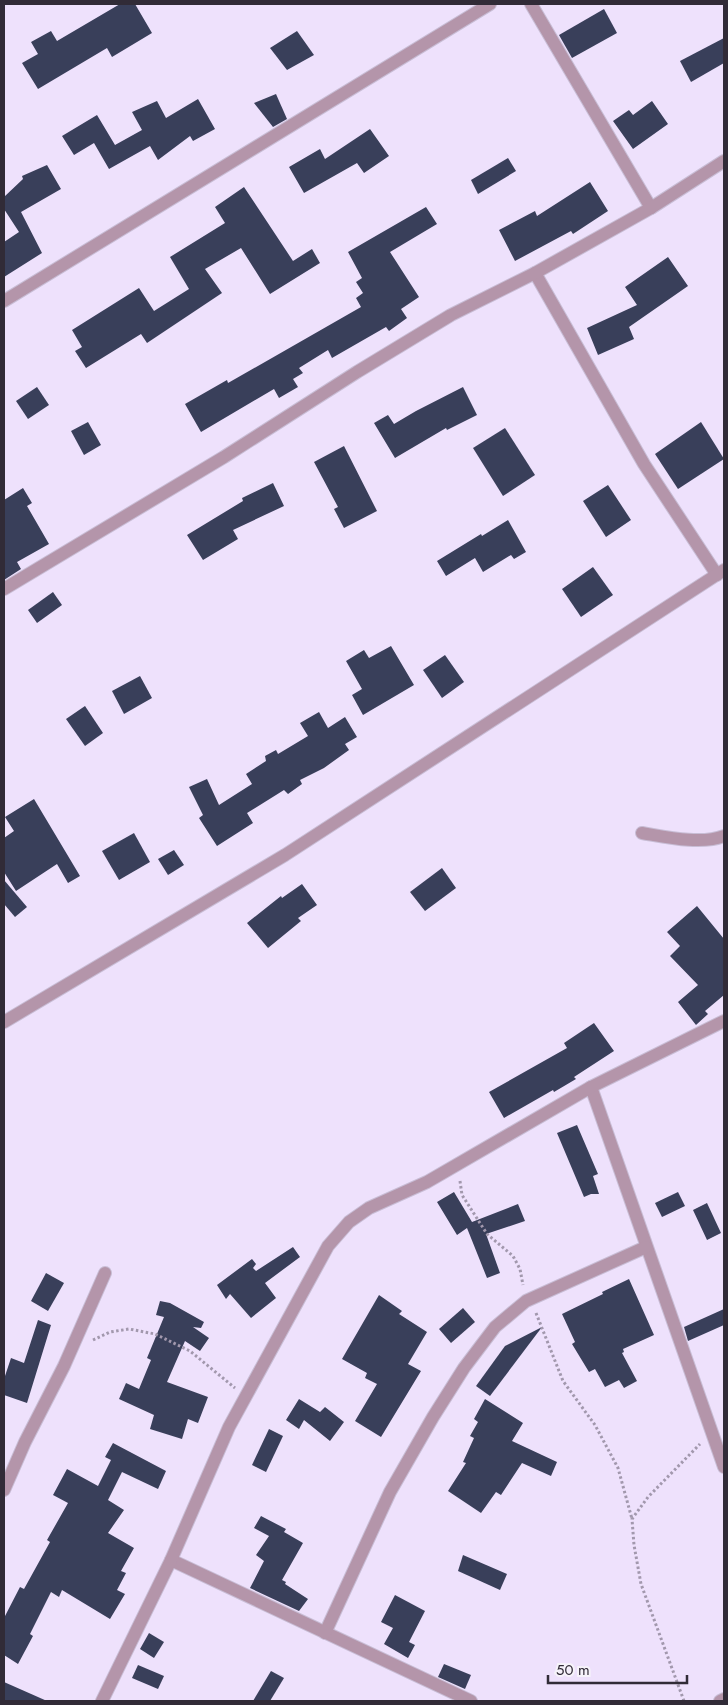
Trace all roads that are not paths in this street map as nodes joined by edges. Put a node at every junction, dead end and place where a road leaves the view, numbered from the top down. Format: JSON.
{"nodes":[{"id":1,"x":490,"y":4,"type":"edge"},
{"id":2,"x":531,"y":4,"type":"edge"},
{"id":3,"x":724,"y":161,"type":"edge"},
{"id":4,"x":651,"y":208,"type":"junction"},
{"id":5,"x":535,"y":273,"type":"junction"},
{"id":6,"x":4,"y":301,"type":"edge"},
{"id":7,"x":720,"y":573,"type":"edge"},
{"id":8,"x":4,"y":589,"type":"edge"},
{"id":9,"x":642,"y":833,"type":"dead end"},
{"id":10,"x":724,"y":836,"type":"edge"},
{"id":11,"x":724,"y":1021,"type":"edge"},
{"id":12,"x":4,"y":1022,"type":"edge"},
{"id":13,"x":591,"y":1087,"type":"junction"},
{"id":14,"x":646,"y":1247,"type":"junction"},
{"id":15,"x":105,"y":1273,"type":"dead end"},
{"id":16,"x":724,"y":1467,"type":"edge"},
{"id":17,"x":4,"y":1490,"type":"edge"},
{"id":18,"x":171,"y":1560,"type":"junction"},
{"id":19,"x":326,"y":1633,"type":"junction"},
{"id":20,"x":724,"y":1699,"type":"edge"},
{"id":21,"x":102,"y":1701,"type":"edge"},
{"id":22,"x":471,"y":1701,"type":"edge"},
{"id":23,"x":720,"y":1701,"type":"edge"}],
"edges":[{"from":1,"to":6,"type":"street"},
{"from":2,"to":4,"type":"street"},
{"from":3,"to":4,"type":"street"},
{"from":4,"to":5,"type":"street"},
{"from":5,"to":7,"type":"street"},
{"from":5,"to":8,"type":"street"},
{"from":7,"to":12,"type":"street"},
{"from":9,"to":10,"type":"street"},
{"from":11,"to":13,"type":"street"},
{"from":13,"to":14,"type":"street"},
{"from":13,"to":18,"type":"street"},
{"from":14,"to":16,"type":"street"},
{"from":14,"to":19,"type":"street"},
{"from":15,"to":17,"type":"street"},
{"from":18,"to":19,"type":"street"},
{"from":18,"to":21,"type":"street"},
{"from":19,"to":22,"type":"street"},
{"from":20,"to":23,"type":"street"}]}
